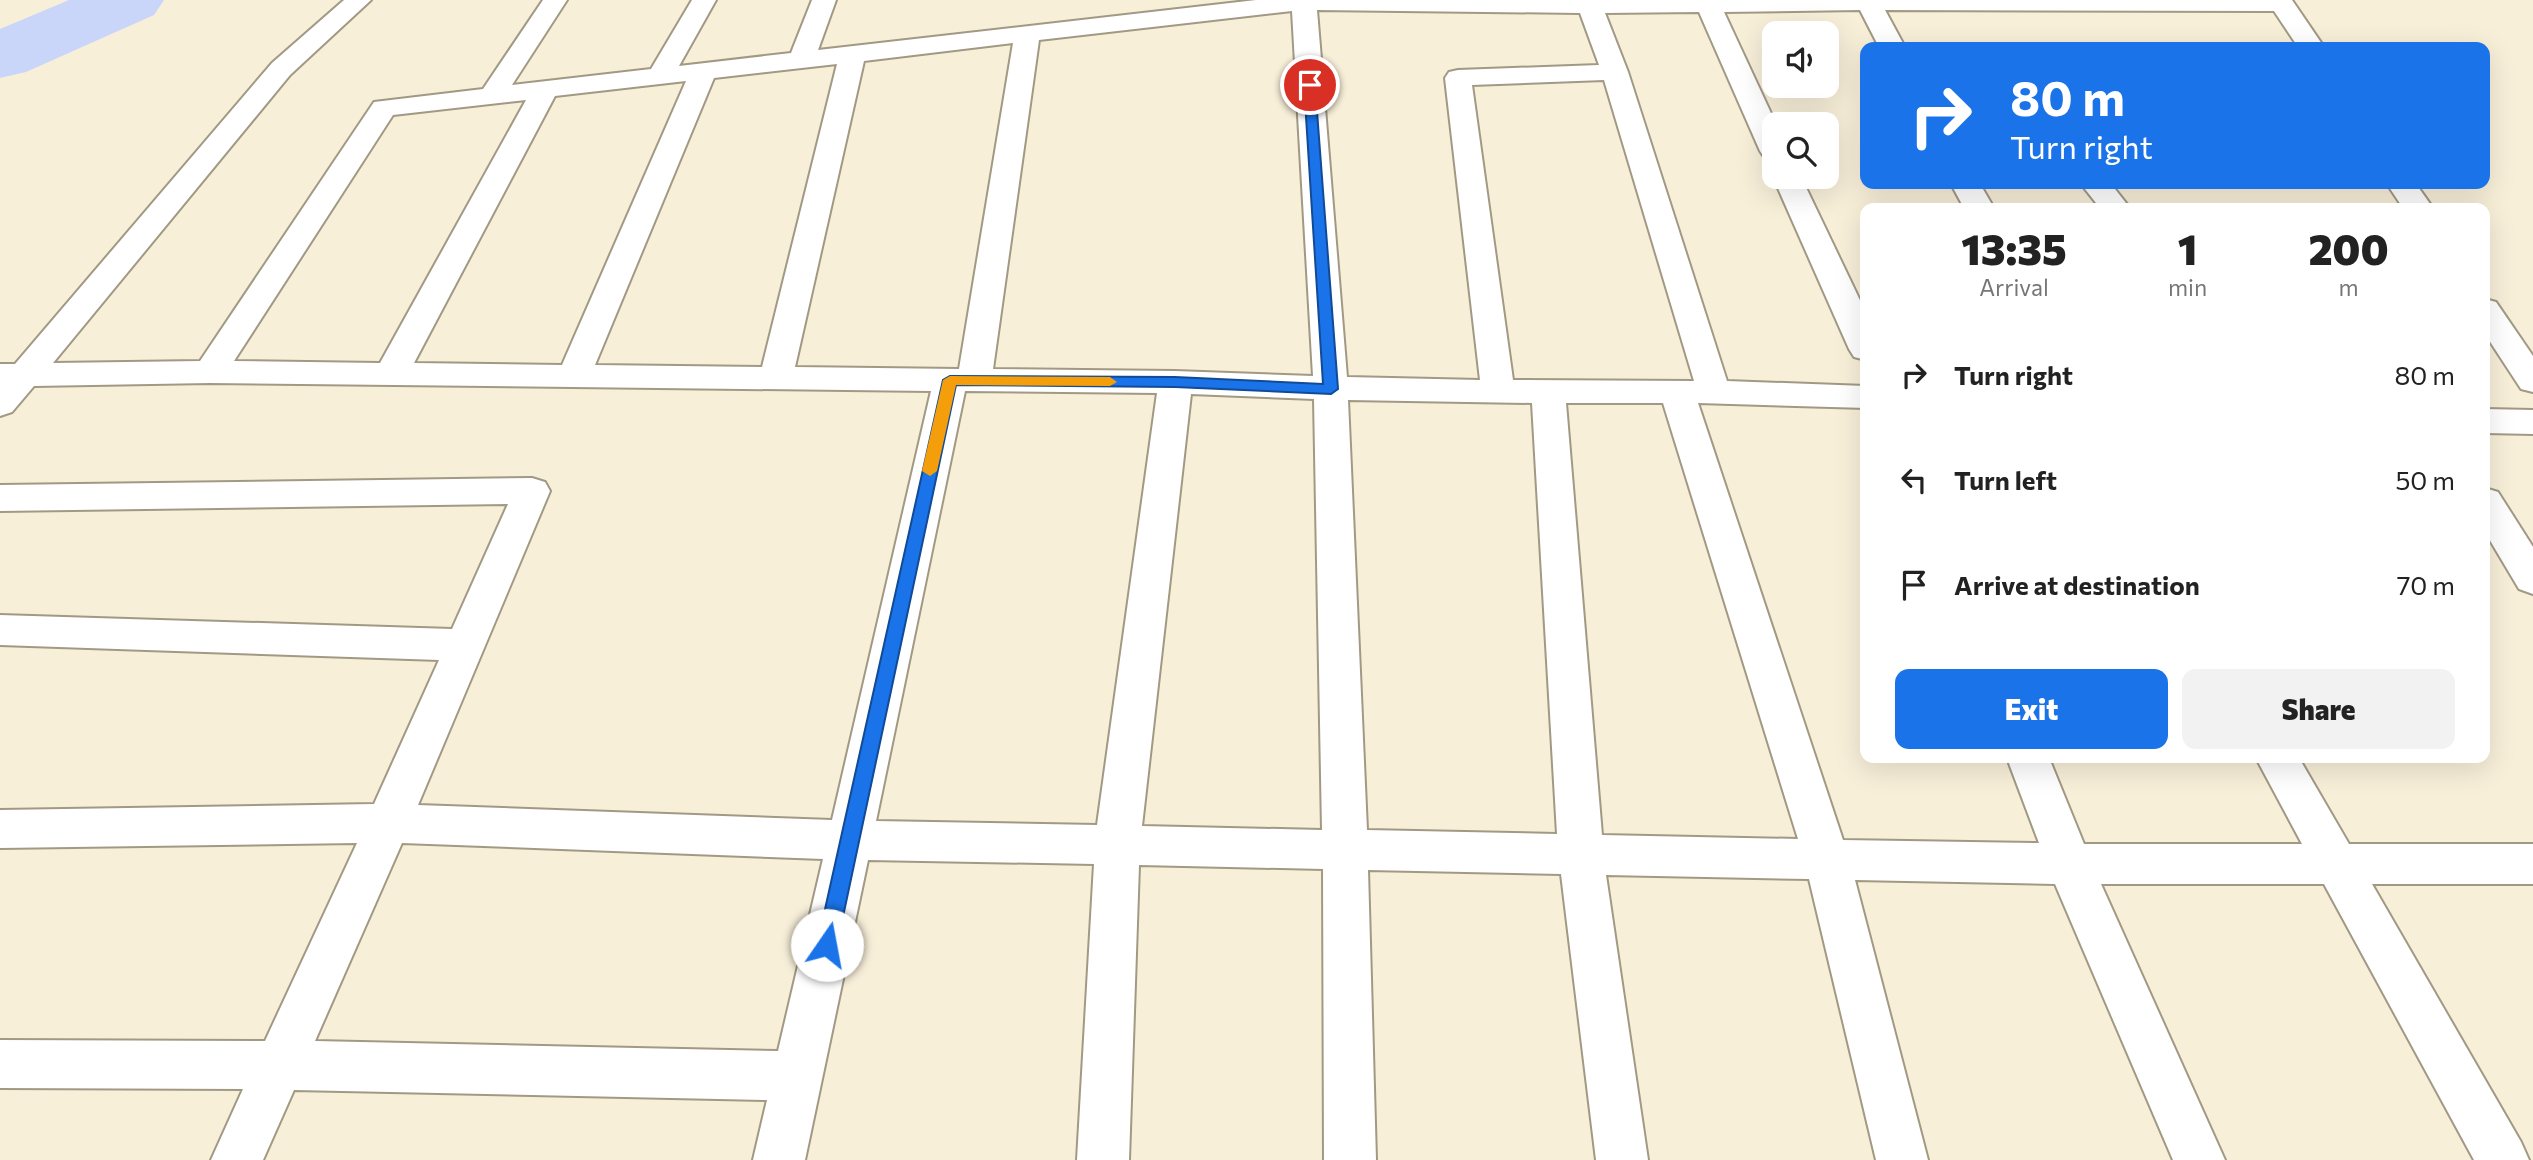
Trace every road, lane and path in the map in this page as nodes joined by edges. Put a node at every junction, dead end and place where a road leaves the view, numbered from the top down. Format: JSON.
{"nodes":[{"id":1,"x":359,"y":0,"type":"edge"},
{"id":2,"x":555,"y":0,"type":"edge"},
{"id":3,"x":704,"y":0,"type":"edge"},
{"id":4,"x":824,"y":0,"type":"edge"},
{"id":5,"x":1083,"y":0,"type":"edge"},
{"id":6,"x":1867,"y":1,"type":"edge"},
{"id":7,"x":1304,"y":2,"type":"junction"},
{"id":8,"x":2282,"y":2,"type":"edge"},
{"id":9,"x":1708,"y":5,"type":"junction"},
{"id":10,"x":1590,"y":6,"type":"junction"},
{"id":11,"x":1085,"y":28,"type":"junction"},
{"id":12,"x":1027,"y":35,"type":"junction"},
{"id":13,"x":1889,"y":42,"type":"edge"},
{"id":14,"x":2308,"y":42,"type":"edge"},
{"id":15,"x":852,"y":55,"type":"junction"},
{"id":16,"x":801,"y":61,"type":"junction"},
{"id":17,"x":703,"y":72,"type":"junction"},
{"id":18,"x":1615,"y":72,"type":"junction"},
{"id":19,"x":660,"y":77,"type":"junction"},
{"id":20,"x":545,"y":90,"type":"junction"},
{"id":21,"x":491,"y":96,"type":"junction"},
{"id":22,"x":1762,"y":124,"type":"edge"},
{"id":23,"x":1793,"y":189,"type":"edge"},
{"id":24,"x":2100,"y":189,"type":"edge"},
{"id":25,"x":2111,"y":203,"type":"edge"},
{"id":26,"x":2490,"y":316,"type":"edge"},
{"id":27,"x":1860,"y":336,"type":"edge"},
{"id":28,"x":210,"y":372,"type":"junction"},
{"id":29,"x":391,"y":374,"type":"junction"},
{"id":30,"x":12,"y":375,"type":"edge"},
{"id":31,"x":573,"y":376,"type":"junction"},
{"id":32,"x":776,"y":378,"type":"junction"},
{"id":33,"x":962,"y":381,"type":"junction"},
{"id":34,"x":2533,"y":381,"type":"edge"},
{"id":35,"x":1175,"y":382,"type":"junction"},
{"id":36,"x":1331,"y":389,"type":"junction"},
{"id":37,"x":1498,"y":391,"type":"junction"},
{"id":38,"x":1548,"y":391,"type":"junction"},
{"id":39,"x":1695,"y":392,"type":"junction"},
{"id":40,"x":1860,"y":397,"type":"edge"},
{"id":41,"x":0,"y":404,"type":"edge"},
{"id":42,"x":2490,"y":421,"type":"edge"},
{"id":43,"x":2533,"y":422,"type":"edge"},
{"id":44,"x":0,"y":498,"type":"edge"},
{"id":45,"x":2490,"y":508,"type":"edge"},
{"id":46,"x":2533,"y":579,"type":"edge"},
{"id":47,"x":0,"y":630,"type":"edge"},
{"id":48,"x":466,"y":645,"type":"junction"},
{"id":49,"x":2030,"y":763,"type":"edge"},
{"id":50,"x":2280,"y":763,"type":"edge"},
{"id":51,"x":388,"y":823,"type":"junction"},
{"id":52,"x":0,"y":830,"type":"edge"},
{"id":53,"x":850,"y":840,"type":"junction"},
{"id":54,"x":1117,"y":846,"type":"junction"},
{"id":55,"x":1345,"y":850,"type":"junction"},
{"id":56,"x":1581,"y":855,"type":"junction"},
{"id":57,"x":1827,"y":860,"type":"junction"},
{"id":58,"x":2334,"y":863,"type":"junction"},
{"id":59,"x":2069,"y":864,"type":"junction"},
{"id":60,"x":2533,"y":864,"type":"edge"},
{"id":61,"x":0,"y":1064,"type":"edge"},
{"id":62,"x":279,"y":1065,"type":"junction"},
{"id":63,"x":798,"y":1076,"type":"junction"},
{"id":64,"x":237,"y":1160,"type":"edge"},
{"id":65,"x":779,"y":1160,"type":"edge"},
{"id":66,"x":1103,"y":1160,"type":"edge"},
{"id":67,"x":1350,"y":1160,"type":"edge"},
{"id":68,"x":1622,"y":1160,"type":"edge"},
{"id":69,"x":1902,"y":1160,"type":"edge"},
{"id":70,"x":2199,"y":1160,"type":"edge"},
{"id":71,"x":2503,"y":1160,"type":"edge"}],
"edges":[{"from":1,"to":30,"type":"street"},
{"from":2,"to":21,"type":"street"},
{"from":3,"to":19,"type":"street"},
{"from":4,"to":16,"type":"street"},
{"from":5,"to":11,"type":"street"},
{"from":6,"to":8,"type":"street"},
{"from":6,"to":9,"type":"street"},
{"from":6,"to":13,"type":"street"},
{"from":7,"to":10,"type":"street"},
{"from":7,"to":11,"type":"street"},
{"from":7,"to":36,"type":"street"},
{"from":8,"to":14,"type":"street"},
{"from":9,"to":10,"type":"street"},
{"from":9,"to":22,"type":"street"},
{"from":10,"to":18,"type":"street"},
{"from":11,"to":12,"type":"street"},
{"from":12,"to":15,"type":"street"},
{"from":12,"to":33,"type":"street"},
{"from":15,"to":16,"type":"street"},
{"from":15,"to":32,"type":"street"},
{"from":16,"to":17,"type":"street"},
{"from":17,"to":19,"type":"street"},
{"from":17,"to":31,"type":"street"},
{"from":18,"to":37,"type":"street"},
{"from":18,"to":39,"type":"street"},
{"from":19,"to":20,"type":"street"},
{"from":20,"to":21,"type":"street"},
{"from":20,"to":29,"type":"street"},
{"from":21,"to":28,"type":"street"},
{"from":23,"to":27,"type":"street"},
{"from":24,"to":25,"type":"street"},
{"from":26,"to":34,"type":"street"},
{"from":28,"to":29,"type":"street"},
{"from":28,"to":30,"type":"street"},
{"from":29,"to":31,"type":"street"},
{"from":30,"to":41,"type":"street"},
{"from":31,"to":32,"type":"street"},
{"from":32,"to":33,"type":"street"},
{"from":33,"to":35,"type":"street"},
{"from":33,"to":53,"type":"street"},
{"from":35,"to":36,"type":"street"},
{"from":35,"to":54,"type":"street"},
{"from":36,"to":37,"type":"street"},
{"from":36,"to":55,"type":"street"},
{"from":37,"to":38,"type":"street"},
{"from":38,"to":39,"type":"street"},
{"from":38,"to":56,"type":"street"},
{"from":39,"to":40,"type":"street"},
{"from":39,"to":57,"type":"street"},
{"from":42,"to":43,"type":"street"},
{"from":44,"to":48,"type":"street"},
{"from":45,"to":46,"type":"street"},
{"from":47,"to":48,"type":"street"},
{"from":48,"to":51,"type":"street"},
{"from":49,"to":59,"type":"street"},
{"from":50,"to":58,"type":"street"},
{"from":51,"to":52,"type":"street"},
{"from":51,"to":53,"type":"street"},
{"from":51,"to":62,"type":"street"},
{"from":53,"to":54,"type":"street"},
{"from":53,"to":63,"type":"street"},
{"from":54,"to":55,"type":"street"},
{"from":54,"to":66,"type":"street"},
{"from":55,"to":56,"type":"street"},
{"from":55,"to":67,"type":"street"},
{"from":56,"to":57,"type":"street"},
{"from":56,"to":68,"type":"street"},
{"from":57,"to":59,"type":"street"},
{"from":57,"to":69,"type":"street"},
{"from":58,"to":59,"type":"street"},
{"from":58,"to":60,"type":"street"},
{"from":58,"to":71,"type":"street"},
{"from":59,"to":70,"type":"street"},
{"from":61,"to":62,"type":"street"},
{"from":62,"to":63,"type":"street"},
{"from":62,"to":64,"type":"street"},
{"from":63,"to":65,"type":"street"}]}
